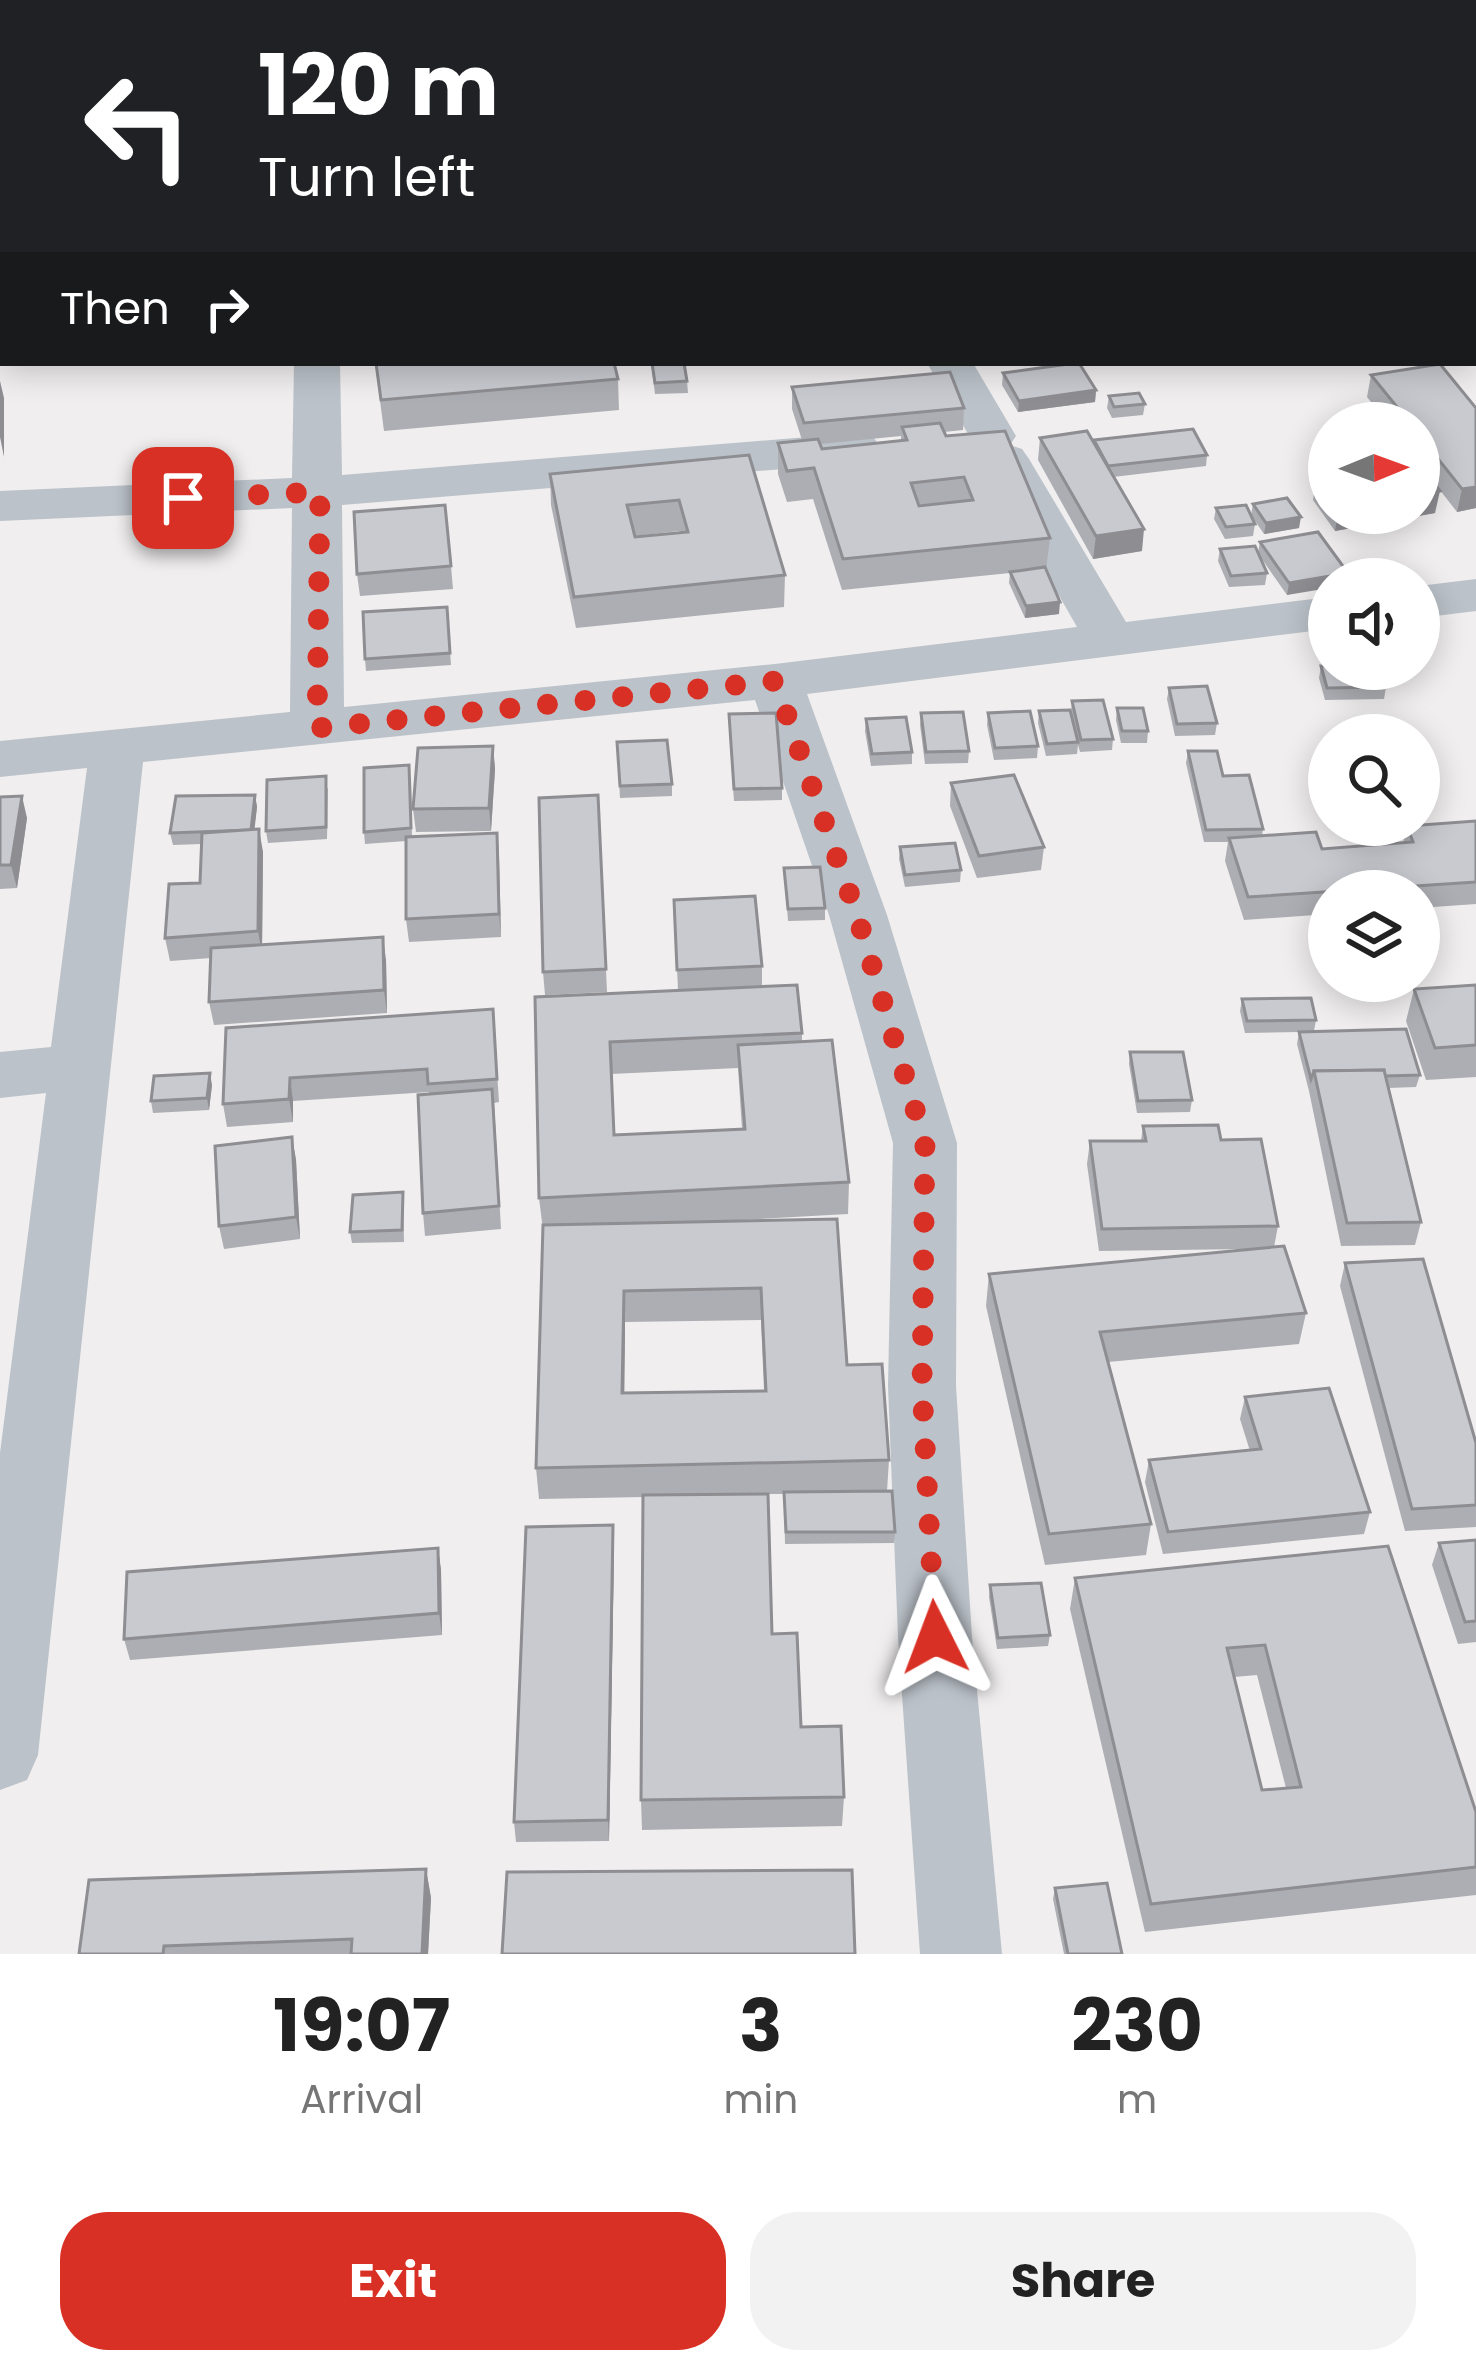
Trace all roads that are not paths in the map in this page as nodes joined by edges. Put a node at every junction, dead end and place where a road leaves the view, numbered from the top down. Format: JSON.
{"nodes":[{"id":1,"x":317,"y":366,"type":"edge"},
{"id":2,"x":950,"y":366,"type":"edge"},
{"id":3,"x":945,"y":440,"type":"junction"},
{"id":4,"x":320,"y":492,"type":"junction"},
{"id":5,"x":0,"y":506,"type":"edge"},
{"id":6,"x":1476,"y":595,"type":"edge"},
{"id":7,"x":1440,"y":599,"type":"edge"},
{"id":8,"x":1308,"y":617,"type":"edge"},
{"id":9,"x":1111,"y":640,"type":"junction"},
{"id":10,"x":775,"y":681,"type":"junction"},
{"id":11,"x":317,"y":728,"type":"junction"},
{"id":12,"x":117,"y":748,"type":"junction"},
{"id":13,"x":0,"y":759,"type":"edge"},
{"id":14,"x":81,"y":1066,"type":"junction"},
{"id":15,"x":0,"y":1075,"type":"edge"},
{"id":16,"x":0,"y":1755,"type":"edge"},
{"id":17,"x":961,"y":1954,"type":"edge"}],
"edges":[{"from":1,"to":4,"type":"street"},
{"from":2,"to":3,"type":"street"},
{"from":3,"to":4,"type":"street"},
{"from":3,"to":9,"type":"street"},
{"from":4,"to":5,"type":"street"},
{"from":4,"to":11,"type":"street"},
{"from":6,"to":7,"type":"street"},
{"from":8,"to":9,"type":"street"},
{"from":9,"to":10,"type":"street"},
{"from":10,"to":11,"type":"street"},
{"from":10,"to":17,"type":"street"},
{"from":11,"to":12,"type":"street"},
{"from":12,"to":13,"type":"street"},
{"from":12,"to":14,"type":"street"},
{"from":14,"to":15,"type":"street"},
{"from":14,"to":16,"type":"street"}]}
